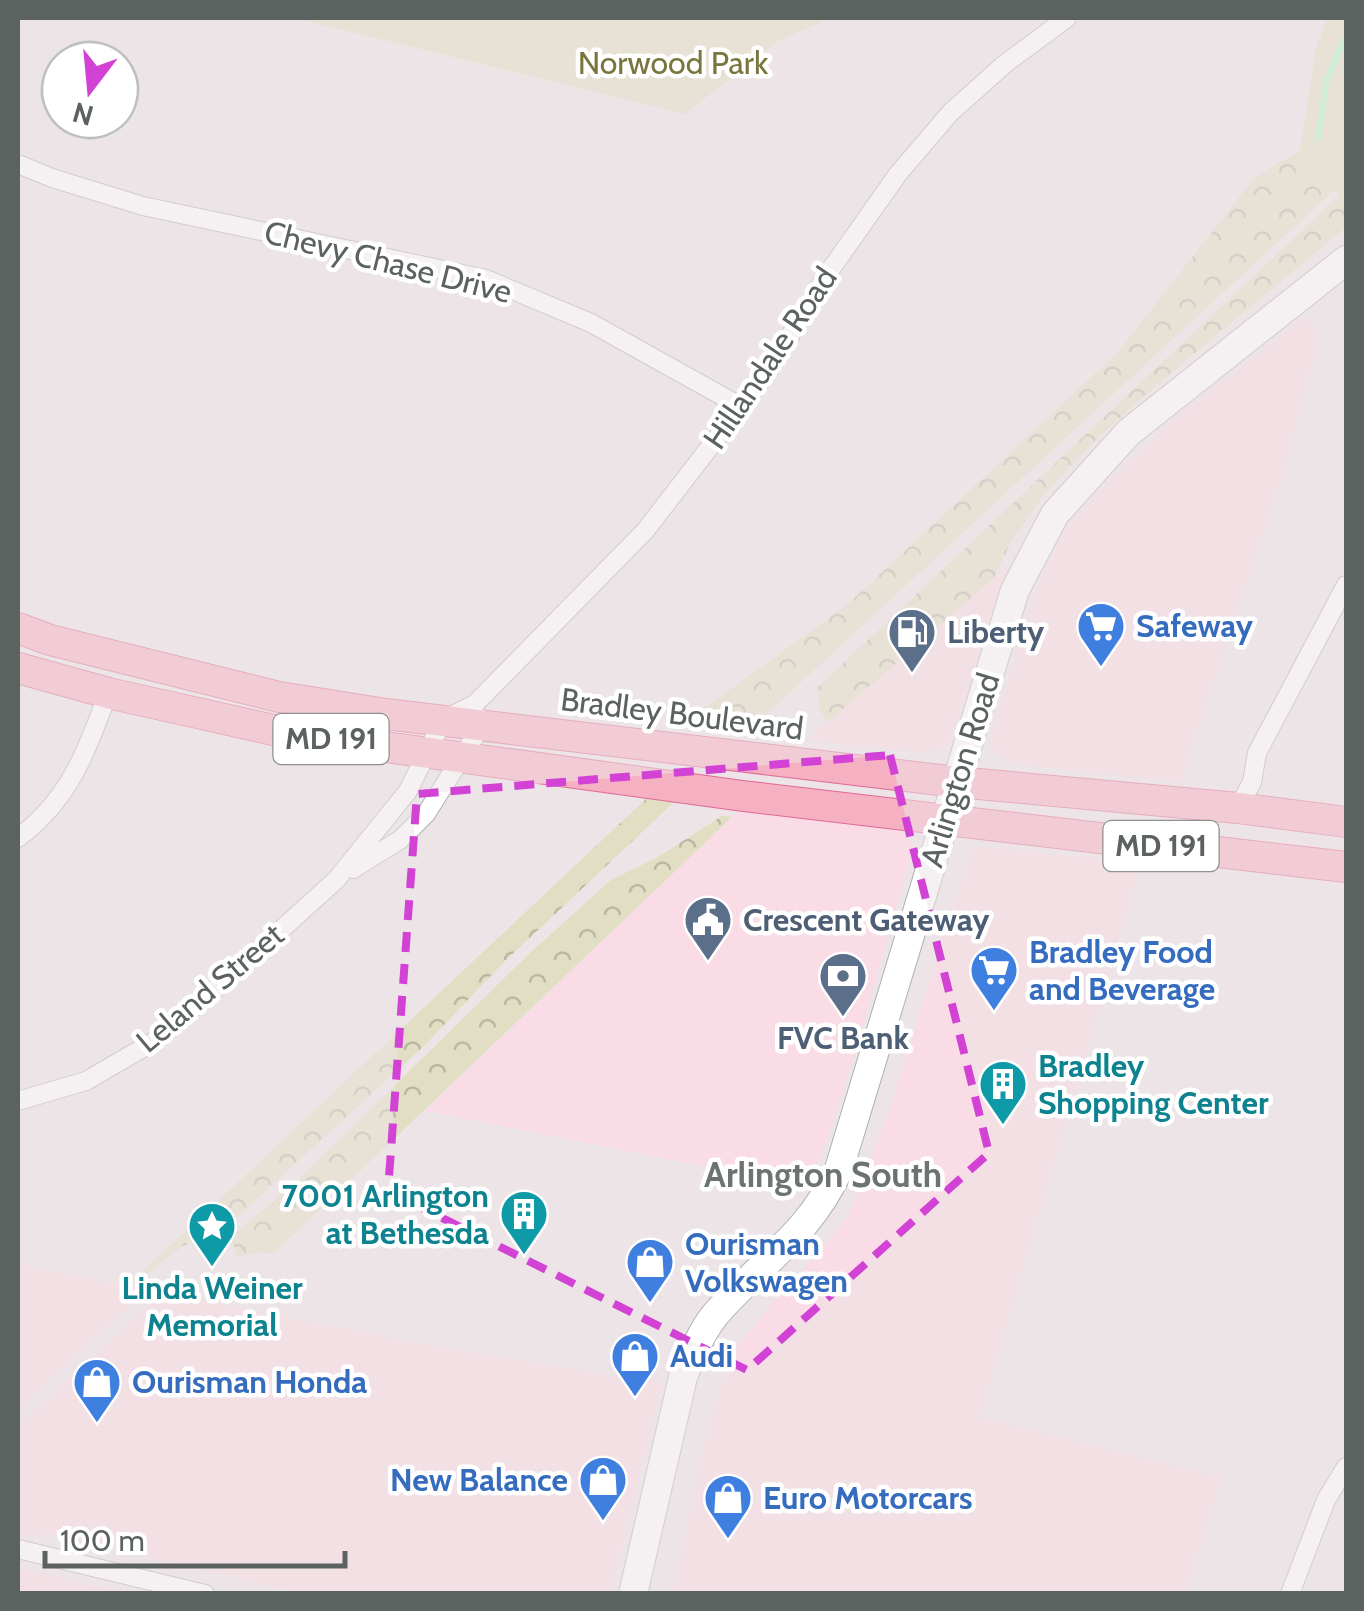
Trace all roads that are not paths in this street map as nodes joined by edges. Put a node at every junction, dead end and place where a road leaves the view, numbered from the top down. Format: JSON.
{"nodes":[{"id":1,"x":1067,"y":18,"type":"edge"},
{"id":2,"x":18,"y":164,"type":"edge"},
{"id":3,"x":1346,"y":260,"type":"edge"},
{"id":4,"x":740,"y":406,"type":"junction"},
{"id":5,"x":1346,"y":585,"type":"edge"},
{"id":6,"x":18,"y":628,"type":"edge"},
{"id":7,"x":18,"y":668,"type":"edge"},
{"id":8,"x":108,"y":694,"type":"junction"},
{"id":9,"x":479,"y":714,"type":"junction"},
{"id":10,"x":443,"y":720,"type":"junction"},
{"id":11,"x":427,"y":754,"type":"junction"},
{"id":12,"x":461,"y":758,"type":"junction"},
{"id":13,"x":957,"y":782,"type":"junction"},
{"id":14,"x":1245,"y":795,"type":"junction"},
{"id":15,"x":946,"y":820,"type":"junction"},
{"id":16,"x":1346,"y":822,"type":"edge"},
{"id":17,"x":18,"y":838,"type":"edge"},
{"id":18,"x":1346,"y":867,"type":"edge"},
{"id":19,"x":336,"y":880,"type":"junction"},
{"id":20,"x":18,"y":1101,"type":"edge"},
{"id":21,"x":1346,"y":1468,"type":"edge"},
{"id":22,"x":18,"y":1549,"type":"edge"},
{"id":23,"x":205,"y":1594,"type":"edge"},
{"id":24,"x":633,"y":1594,"type":"edge"},
{"id":25,"x":1290,"y":1594,"type":"edge"}],
"edges":[{"from":1,"to":4,"type":"street","name":"Hillandale Road"},
{"from":2,"to":4,"type":"street","name":"Chevy Chase Drive"},
{"from":3,"to":13,"type":"main road","name":"Arlington Road"},
{"from":4,"to":9,"type":"street","name":"Hillandale Road"},
{"from":5,"to":14,"type":"street"},
{"from":6,"to":10,"type":"main road","name":"Bradley Boulevard","number":"MD 191"},
{"from":7,"to":8,"type":"main road","number":"MD 191"},
{"from":8,"to":11,"type":"main road","number":"MD 191"},
{"from":8,"to":17,"type":"street"},
{"from":9,"to":10,"type":"main road","name":"Bradley Boulevard","number":"MD 191"},
{"from":9,"to":12,"type":"street","name":"Leland Street"},
{"from":9,"to":13,"type":"main road","name":"Bradley Boulevard","number":"MD 191"},
{"from":10,"to":11,"type":"street","name":"Leland Street"},
{"from":11,"to":12,"type":"main road","number":"MD 191"},
{"from":11,"to":19,"type":"street","name":"Leland Street"},
{"from":12,"to":15,"type":"main road","number":"MD 191"},
{"from":12,"to":19,"type":"street","name":"Leland Street"},
{"from":13,"to":14,"type":"main road","name":"Bradley Boulevard","number":"MD 191"},
{"from":13,"to":15,"type":"main road","name":"Arlington Road"},
{"from":14,"to":16,"type":"main road","name":"Bradley Boulevard","number":"MD 191"},
{"from":15,"to":18,"type":"main road","number":"MD 191"},
{"from":15,"to":24,"type":"main road","name":"Arlington Road"},
{"from":19,"to":20,"type":"street","name":"Leland Street"},
{"from":21,"to":25,"type":"street"},
{"from":22,"to":23,"type":"street"}]}
